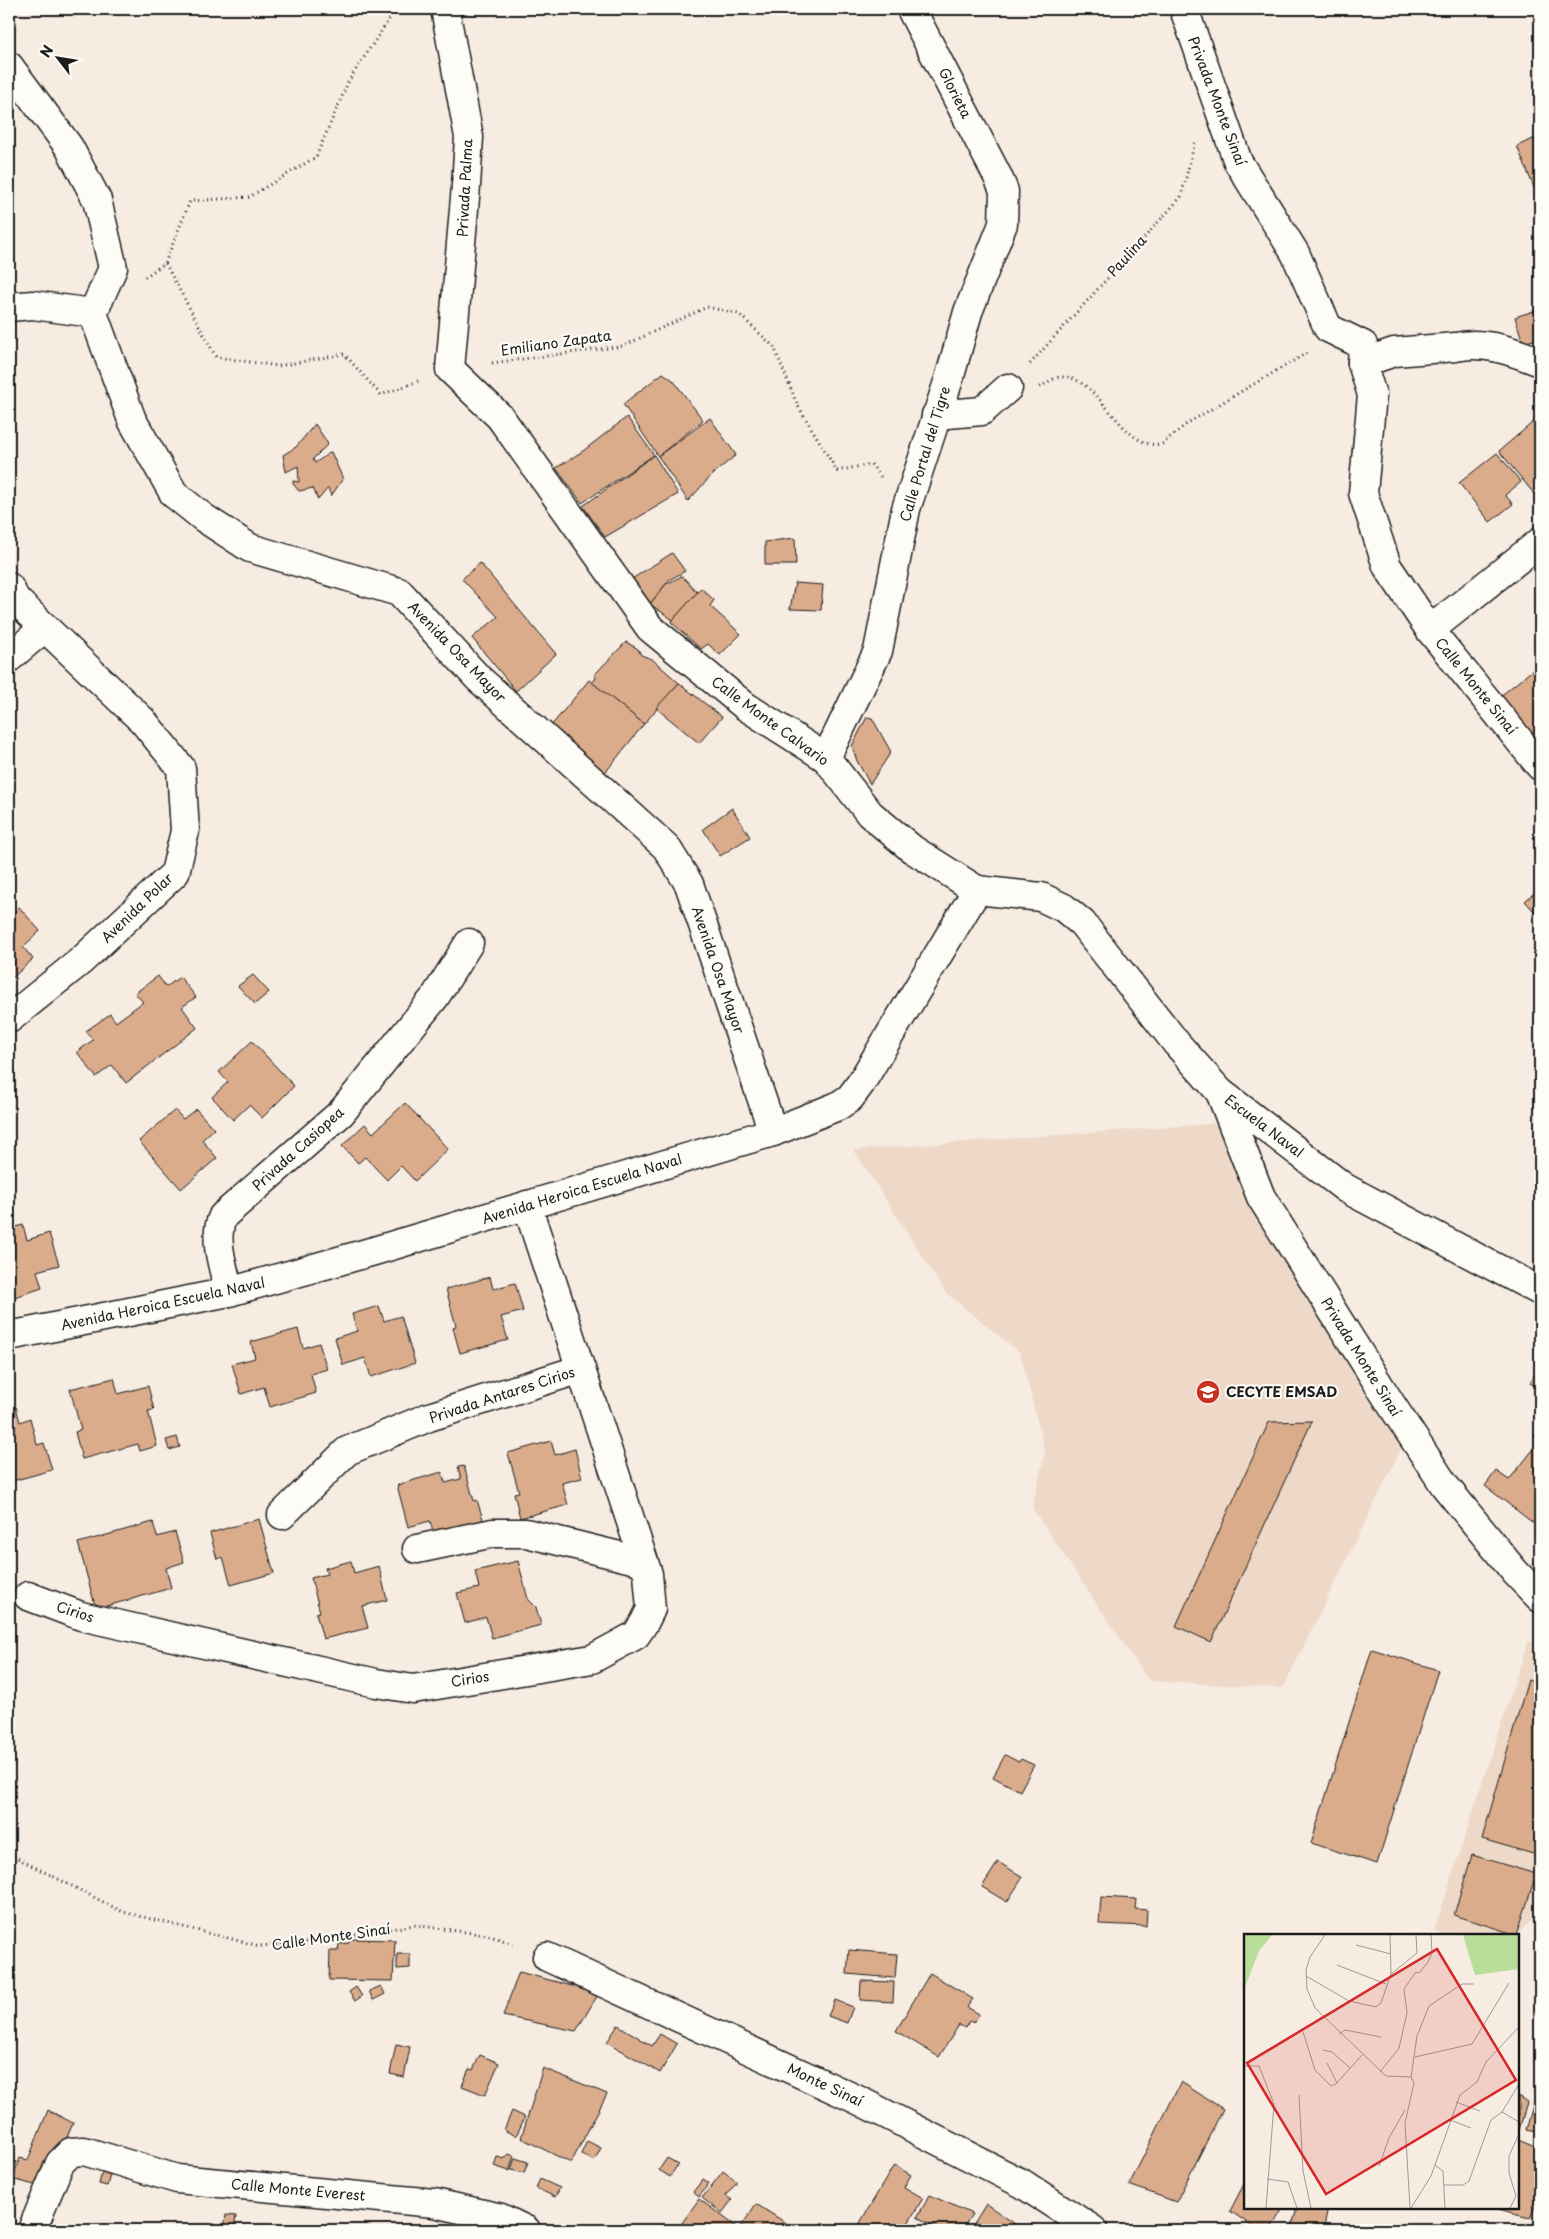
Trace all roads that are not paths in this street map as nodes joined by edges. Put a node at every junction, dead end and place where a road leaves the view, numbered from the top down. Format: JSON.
{"nodes":[{"id":1,"x":445,"y":9,"type":"edge"},
{"id":2,"x":911,"y":9,"type":"edge"},
{"id":3,"x":1186,"y":17,"type":"edge"},
{"id":4,"x":9,"y":66,"type":"edge"},
{"id":5,"x":998,"y":177,"type":"joint"},
{"id":6,"x":1295,"y":253,"type":"joint"},
{"id":7,"x":9,"y":307,"type":"edge"},
{"id":8,"x":93,"y":313,"type":"junction"},
{"id":9,"x":1540,"y":362,"type":"edge"},
{"id":10,"x":1362,"y":363,"type":"junction"},
{"id":11,"x":450,"y":369,"type":"joint"},
{"id":12,"x":1021,"y":389,"type":"road end"},
{"id":13,"x":936,"y":416,"type":"junction"},
{"id":14,"x":1540,"y":542,"type":"edge"},
{"id":15,"x":9,"y":586,"type":"edge"},
{"id":16,"x":44,"y":628,"type":"junction"},
{"id":17,"x":1430,"y":630,"type":"junction"},
{"id":18,"x":9,"y":658,"type":"edge"},
{"id":19,"x":826,"y":758,"type":"junction"},
{"id":20,"x":1540,"y":766,"type":"edge"},
{"id":21,"x":977,"y":890,"type":"junction"},
{"id":22,"x":469,"y":943,"type":"dead end"},
{"id":23,"x":9,"y":1019,"type":"edge"},
{"id":24,"x":1220,"y":1092,"type":"junction"},
{"id":25,"x":773,"y":1132,"type":"junction"},
{"id":26,"x":527,"y":1205,"type":"junction"},
{"id":27,"x":1540,"y":1291,"type":"edge"},
{"id":28,"x":229,"y":1292,"type":"junction"},
{"id":29,"x":9,"y":1336,"type":"edge"},
{"id":30,"x":581,"y":1369,"type":"junction"},
{"id":31,"x":282,"y":1515,"type":"dead end"},
{"id":32,"x":417,"y":1549,"type":"dead end"},
{"id":33,"x":644,"y":1562,"type":"junction"},
{"id":34,"x":28,"y":1596,"type":"dead end"},
{"id":35,"x":1540,"y":1598,"type":"edge"},
{"id":36,"x":547,"y":1957,"type":"road end"},
{"id":37,"x":32,"y":2230,"type":"edge"},
{"id":38,"x":526,"y":2230,"type":"edge"},
{"id":39,"x":1093,"y":2230,"type":"edge"}],
"edges":[{"from":1,"to":11,"type":"street","name":"Privada Palma"},
{"from":2,"to":5,"type":"street","name":"Glorieta"},
{"from":3,"to":6,"type":"street","name":"Privada Monte Sinaí"},
{"from":4,"to":8,"type":"street"},
{"from":5,"to":13,"type":"street","name":"Calle Portal del Tigre"},
{"from":6,"to":10,"type":"street","name":"Calle Monte Sinaí"},
{"from":7,"to":8,"type":"street"},
{"from":8,"to":25,"type":"street","name":"Avenida Osa Mayor"},
{"from":9,"to":10,"type":"street"},
{"from":10,"to":17,"type":"street","name":"Calle Monte Sinaí"},
{"from":11,"to":19,"type":"street","name":"Calle Monte Calvario"},
{"from":12,"to":13,"type":"street"},
{"from":13,"to":19,"type":"street","name":"Calle Portal del Tigre"},
{"from":14,"to":17,"type":"street","name":"Calle Monte Sinaí"},
{"from":15,"to":16,"type":"street","name":"Avenida Polar"},
{"from":16,"to":18,"type":"street"},
{"from":16,"to":23,"type":"street","name":"Avenida Polar"},
{"from":17,"to":20,"type":"street","name":"Calle Monte Sinaí"},
{"from":19,"to":21,"type":"street","name":"Calle Monte Calvario"},
{"from":21,"to":24,"type":"street","name":"Escuela Naval"},
{"from":21,"to":25,"type":"street","name":"Avenida Heroica Escuela Naval"},
{"from":22,"to":28,"type":"street","name":"Privada Casiopea"},
{"from":24,"to":27,"type":"street","name":"Escuela Naval"},
{"from":24,"to":35,"type":"street","name":"Privada Monte Sinaí"},
{"from":25,"to":26,"type":"street","name":"Avenida Heroica Escuela Naval"},
{"from":26,"to":28,"type":"street","name":"Avenida Heroica Escuela Naval"},
{"from":26,"to":30,"type":"street","name":"Privada Antares Cirios"},
{"from":28,"to":29,"type":"street","name":"Avenida Heroica Escuela Naval"},
{"from":30,"to":31,"type":"street","name":"Privada Antares Cirios"},
{"from":30,"to":33,"type":"street","name":"Cirios"},
{"from":32,"to":33,"type":"street"},
{"from":33,"to":34,"type":"street","name":"Cirios"},
{"from":36,"to":39,"type":"street","name":"Monte Sinaí"},
{"from":37,"to":38,"type":"street","name":"Calle Monte Everest"}]}
